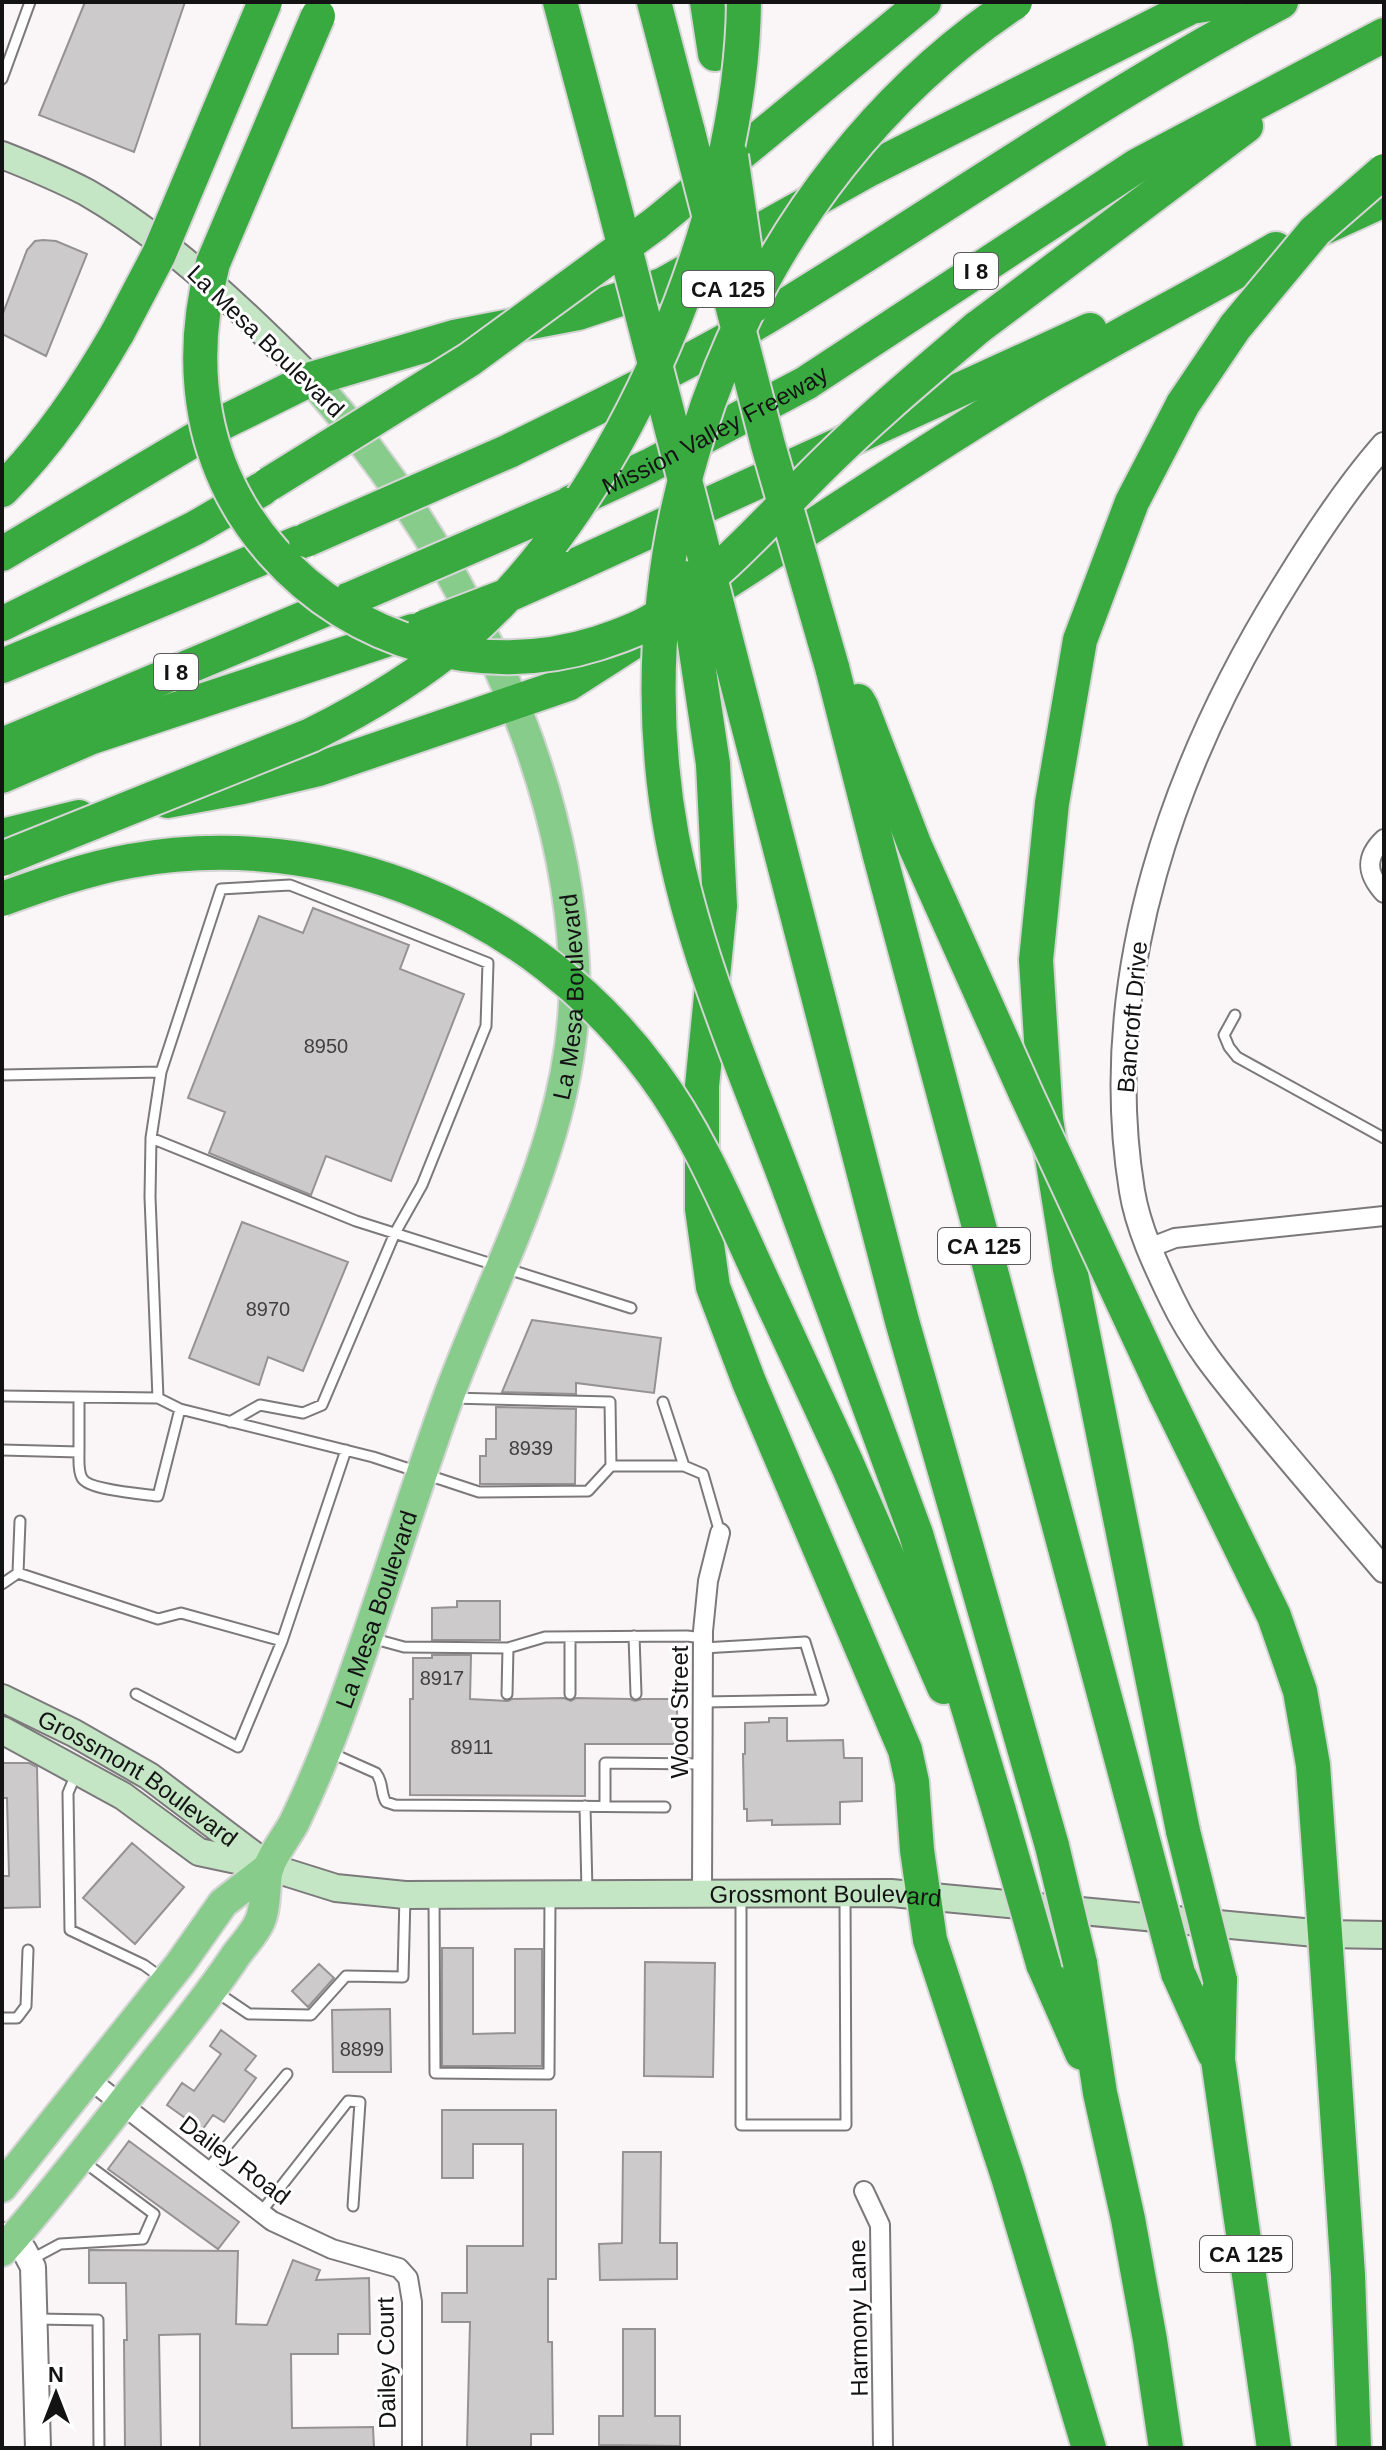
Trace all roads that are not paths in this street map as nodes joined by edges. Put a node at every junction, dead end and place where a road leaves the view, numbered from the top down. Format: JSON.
{"nodes":[{"id":1,"x":30,"y":2,"type":"edge"},
{"id":2,"x":265,"y":2,"type":"edge"},
{"id":3,"x":560,"y":2,"type":"edge"},
{"id":4,"x":654,"y":2,"type":"edge"},
{"id":5,"x":707,"y":2,"type":"edge"},
{"id":6,"x":744,"y":2,"type":"edge"},
{"id":7,"x":895,"y":2,"type":"edge"},
{"id":8,"x":924,"y":2,"type":"edge"},
{"id":9,"x":1015,"y":2,"type":"edge"},
{"id":10,"x":1224,"y":2,"type":"edge"},
{"id":11,"x":1281,"y":2,"type":"edge"},
{"id":12,"x":321,"y":9,"type":"edge"},
{"id":13,"x":1384,"y":35,"type":"edge"},
{"id":14,"x":1327,"y":64,"type":"junction"},
{"id":15,"x":4,"y":67,"type":"edge"},
{"id":16,"x":2,"y":79,"type":"edge"},
{"id":17,"x":810,"y":95,"type":"junction"},
{"id":18,"x":2,"y":155,"type":"edge"},
{"id":19,"x":1384,"y":171,"type":"edge"},
{"id":20,"x":1384,"y":200,"type":"edge"},
{"id":21,"x":1276,"y":249,"type":"junction"},
{"id":22,"x":311,"y":379,"type":"junction"},
{"id":23,"x":673,"y":434,"type":"junction"},
{"id":24,"x":768,"y":445,"type":"junction"},
{"id":25,"x":1384,"y":445,"type":"edge"},
{"id":26,"x":2,"y":490,"type":"edge"},
{"id":27,"x":2,"y":554,"type":"edge"},
{"id":28,"x":2,"y":624,"type":"edge"},
{"id":29,"x":2,"y":666,"type":"edge"},
{"id":30,"x":832,"y":667,"type":"junction"},
{"id":31,"x":515,"y":703,"type":"junction"},
{"id":32,"x":2,"y":745,"type":"edge"},
{"id":33,"x":2,"y":776,"type":"edge"},
{"id":34,"x":2,"y":836,"type":"edge"},
{"id":35,"x":1384,"y":839,"type":"edge"},
{"id":36,"x":2,"y":859,"type":"edge"},
{"id":37,"x":1384,"y":893,"type":"edge"},
{"id":38,"x":2,"y":899,"type":"edge"},
{"id":39,"x":1235,"y":1015,"type":"dead end"},
{"id":40,"x":161,"y":1072,"type":"junction"},
{"id":41,"x":2,"y":1075,"type":"edge"},
{"id":42,"x":151,"y":1138,"type":"junction"},
{"id":43,"x":1384,"y":1138,"type":"edge"},
{"id":44,"x":1384,"y":1216,"type":"edge"},
{"id":45,"x":395,"y":1233,"type":"junction"},
{"id":46,"x":1149,"y":1248,"type":"junction"},
{"id":47,"x":502,"y":1266,"type":"junction"},
{"id":48,"x":631,"y":1308,"type":"dead end"},
{"id":49,"x":2,"y":1396,"type":"edge"},
{"id":50,"x":79,"y":1397,"type":"junction"},
{"id":51,"x":158,"y":1398,"type":"junction"},
{"id":52,"x":448,"y":1398,"type":"junction"},
{"id":53,"x":663,"y":1402,"type":"dead end"},
{"id":54,"x":180,"y":1409,"type":"junction"},
{"id":55,"x":230,"y":1422,"type":"junction"},
{"id":56,"x":2,"y":1450,"type":"edge"},
{"id":57,"x":346,"y":1450,"type":"junction"},
{"id":58,"x":79,"y":1452,"type":"junction"},
{"id":59,"x":611,"y":1466,"type":"junction"},
{"id":60,"x":684,"y":1466,"type":"junction"},
{"id":61,"x":423,"y":1475,"type":"junction"},
{"id":62,"x":20,"y":1521,"type":"dead end"},
{"id":63,"x":720,"y":1533,"type":"joint"},
{"id":64,"x":1384,"y":1570,"type":"edge"},
{"id":65,"x":18,"y":1573,"type":"junction"},
{"id":66,"x":2,"y":1584,"type":"edge"},
{"id":67,"x":634,"y":1636,"type":"junction"},
{"id":68,"x":367,"y":1637,"type":"junction"},
{"id":69,"x":570,"y":1637,"type":"junction"},
{"id":70,"x":282,"y":1641,"type":"junction"},
{"id":71,"x":703,"y":1643,"type":"junction"},
{"id":72,"x":508,"y":1648,"type":"junction"},
{"id":73,"x":136,"y":1694,"type":"dead end"},
{"id":74,"x":507,"y":1694,"type":"dead end"},
{"id":75,"x":570,"y":1694,"type":"dead end"},
{"id":76,"x":636,"y":1694,"type":"dead end"},
{"id":77,"x":2,"y":1698,"type":"edge"},
{"id":78,"x":703,"y":1702,"type":"junction"},
{"id":79,"x":2,"y":1730,"type":"edge"},
{"id":80,"x":326,"y":1750,"type":"junction"},
{"id":81,"x":703,"y":1764,"type":"junction"},
{"id":82,"x":77,"y":1770,"type":"junction"},
{"id":83,"x":585,"y":1806,"type":"junction"},
{"id":84,"x":605,"y":1806,"type":"junction"},
{"id":85,"x":665,"y":1807,"type":"dead end"},
{"id":86,"x":999,"y":1811,"type":"junction"},
{"id":87,"x":269,"y":1867,"type":"junction"},
{"id":88,"x":702,"y":1892,"type":"junction"},
{"id":89,"x":741,"y":1893,"type":"junction"},
{"id":90,"x":845,"y":1893,"type":"junction"},
{"id":91,"x":405,"y":1895,"type":"junction"},
{"id":92,"x":434,"y":1895,"type":"junction"},
{"id":93,"x":550,"y":1895,"type":"junction"},
{"id":94,"x":587,"y":1895,"type":"junction"},
{"id":95,"x":923,"y":1895,"type":"junction"},
{"id":96,"x":1325,"y":1934,"type":"junction"},
{"id":97,"x":1384,"y":1935,"type":"edge"},
{"id":98,"x":28,"y":1950,"type":"dead end"},
{"id":99,"x":166,"y":1981,"type":"junction"},
{"id":100,"x":212,"y":1989,"type":"junction"},
{"id":101,"x":2,"y":2018,"type":"edge"},
{"id":102,"x":1218,"y":2060,"type":"junction"},
{"id":103,"x":287,"y":2074,"type":"dead end"},
{"id":104,"x":89,"y":2079,"type":"junction"},
{"id":105,"x":1100,"y":2093,"type":"junction"},
{"id":106,"x":121,"y":2104,"type":"junction"},
{"id":107,"x":78,"y":2158,"type":"junction"},
{"id":108,"x":207,"y":2170,"type":"junction"},
{"id":109,"x":2,"y":2187,"type":"edge"},
{"id":110,"x":864,"y":2191,"type":"dead end"},
{"id":111,"x":353,"y":2206,"type":"dead end"},
{"id":112,"x":261,"y":2212,"type":"junction"},
{"id":113,"x":11,"y":2247,"type":"edge"},
{"id":114,"x":408,"y":2278,"type":"joint"},
{"id":115,"x":35,"y":2319,"type":"junction"},
{"id":116,"x":38,"y":2448,"type":"edge"},
{"id":117,"x":99,"y":2448,"type":"edge"},
{"id":118,"x":412,"y":2448,"type":"edge"},
{"id":119,"x":883,"y":2448,"type":"edge"},
{"id":120,"x":1089,"y":2448,"type":"edge"},
{"id":121,"x":1166,"y":2448,"type":"edge"},
{"id":122,"x":1274,"y":2448,"type":"edge"},
{"id":123,"x":1354,"y":2448,"type":"edge"}],
"edges":[{"from":1,"to":15,"type":"lane"},
{"from":2,"to":26,"type":"highway","bridge":true},
{"from":3,"to":23,"type":"highway","bridge":true},
{"from":4,"to":24,"type":"highway","number":"CA 125","bridge":true},
{"from":5,"to":24,"type":"highway","bridge":true},
{"from":6,"to":36,"type":"highway","bridge":true},
{"from":7,"to":17,"type":"highway"},
{"from":8,"to":17,"type":"highway"},
{"from":9,"to":86,"type":"highway","bridge":true},
{"from":10,"to":22,"type":"highway"},
{"from":11,"to":29,"type":"highway","bridge":true},
{"from":12,"to":14,"type":"highway","bridge":true},
{"from":13,"to":14,"type":"highway","name":"Mission Valley Freeway","number":"I 8"},
{"from":14,"to":32,"type":"highway","name":"Mission Valley Freeway","number":"I 8","bridge":true},
{"from":15,"to":16,"type":"lane"},
{"from":17,"to":28,"type":"highway","bridge":true},
{"from":18,"to":22,"type":"main road","name":"La Mesa Boulevard"},
{"from":19,"to":102,"type":"highway","bridge":true},
{"from":20,"to":21,"type":"highway"},
{"from":21,"to":31,"type":"highway"},
{"from":21,"to":33,"type":"highway","bridge":true},
{"from":22,"to":27,"type":"highway"},
{"from":22,"to":31,"type":"main road","name":"La Mesa Boulevard"},
{"from":23,"to":95,"type":"highway","bridge":true},
{"from":23,"to":105,"type":"highway","bridge":true},
{"from":24,"to":30,"type":"highway","number":"CA 125","bridge":true},
{"from":25,"to":46,"type":"street","name":"Bancroft Drive"},
{"from":30,"to":96,"type":"highway","bridge":true},
{"from":30,"to":102,"type":"highway","number":"CA 125","bridge":true},
{"from":31,"to":34,"type":"highway"},
{"from":31,"to":47,"type":"main road","name":"La Mesa Boulevard"},
{"from":35,"to":37,"type":"street"},
{"from":38,"to":86,"type":"highway","bridge":true},
{"from":39,"to":43,"type":"lane"},
{"from":40,"to":41,"type":"lane"},
{"from":40,"to":42,"type":"lane"},
{"from":40,"to":45,"type":"lane"},
{"from":42,"to":45,"type":"lane"},
{"from":42,"to":51,"type":"lane"},
{"from":44,"to":46,"type":"street"},
{"from":45,"to":47,"type":"lane"},
{"from":45,"to":55,"type":"lane"},
{"from":46,"to":64,"type":"street","name":"Bancroft Drive"},
{"from":47,"to":48,"type":"lane"},
{"from":47,"to":52,"type":"main road","name":"La Mesa Boulevard"},
{"from":49,"to":50,"type":"lane"},
{"from":50,"to":51,"type":"lane"},
{"from":50,"to":58,"type":"lane"},
{"from":51,"to":54,"type":"lane"},
{"from":52,"to":59,"type":"lane"},
{"from":52,"to":61,"type":"main road","name":"La Mesa Boulevard"},
{"from":53,"to":60,"type":"lane"},
{"from":54,"to":55,"type":"lane"},
{"from":54,"to":58,"type":"lane"},
{"from":55,"to":57,"type":"lane"},
{"from":56,"to":58,"type":"lane"},
{"from":57,"to":61,"type":"lane"},
{"from":57,"to":70,"type":"lane"},
{"from":59,"to":60,"type":"lane"},
{"from":59,"to":61,"type":"lane"},
{"from":60,"to":63,"type":"lane"},
{"from":61,"to":68,"type":"main road","name":"La Mesa Boulevard"},
{"from":62,"to":65,"type":"lane"},
{"from":63,"to":71,"type":"street","name":"Wood Street"},
{"from":65,"to":66,"type":"lane"},
{"from":65,"to":70,"type":"lane"},
{"from":67,"to":69,"type":"lane"},
{"from":67,"to":71,"type":"lane"},
{"from":67,"to":76,"type":"lane"},
{"from":68,"to":72,"type":"lane"},
{"from":68,"to":80,"type":"main road","name":"La Mesa Boulevard"},
{"from":69,"to":72,"type":"lane"},
{"from":69,"to":75,"type":"lane"},
{"from":70,"to":73,"type":"lane"},
{"from":71,"to":78,"type":"street","name":"Wood Street"},
{"from":71,"to":78,"type":"lane"},
{"from":72,"to":74,"type":"lane"},
{"from":77,"to":87,"type":"main road","name":"Grossmont Boulevard"},
{"from":78,"to":81,"type":"street","name":"Wood Street"},
{"from":79,"to":82,"type":"main road","name":"Grossmont Boulevard"},
{"from":80,"to":83,"type":"lane"},
{"from":80,"to":87,"type":"main road","name":"La Mesa Boulevard"},
{"from":81,"to":84,"type":"lane"},
{"from":81,"to":88,"type":"street","name":"Wood Street"},
{"from":82,"to":87,"type":"main road","name":"Grossmont Boulevard"},
{"from":82,"to":99,"type":"lane"},
{"from":83,"to":84,"type":"lane"},
{"from":83,"to":94,"type":"lane"},
{"from":84,"to":85,"type":"lane"},
{"from":86,"to":105,"type":"highway","bridge":true},
{"from":87,"to":91,"type":"main road","name":"Grossmont Boulevard"},
{"from":87,"to":99,"type":"main road","name":"La Mesa Boulevard"},
{"from":87,"to":100,"type":"main road","name":"La Mesa Boulevard"},
{"from":88,"to":89,"type":"main road","name":"Grossmont Boulevard"},
{"from":88,"to":94,"type":"main road","name":"Grossmont Boulevard"},
{"from":89,"to":90,"type":"main road","name":"Grossmont Boulevard"},
{"from":89,"to":90,"type":"lane"},
{"from":90,"to":95,"type":"main road","name":"Grossmont Boulevard"},
{"from":91,"to":92,"type":"main road","name":"Grossmont Boulevard"},
{"from":91,"to":100,"type":"lane"},
{"from":92,"to":93,"type":"main road","name":"Grossmont Boulevard"},
{"from":92,"to":93,"type":"lane"},
{"from":93,"to":94,"type":"main road","name":"Grossmont Boulevard"},
{"from":95,"to":96,"type":"main road","name":"Grossmont Boulevard"},
{"from":95,"to":120,"type":"highway"},
{"from":96,"to":97,"type":"main road","name":"Grossmont Boulevard"},
{"from":96,"to":123,"type":"highway"},
{"from":98,"to":101,"type":"lane"},
{"from":99,"to":104,"type":"main road","name":"La Mesa Boulevard"},
{"from":100,"to":106,"type":"main road","name":"La Mesa Boulevard"},
{"from":102,"to":122,"type":"highway","number":"CA 125"},
{"from":103,"to":108,"type":"lane"},
{"from":104,"to":106,"type":"street","name":"Dailey Road"},
{"from":104,"to":109,"type":"main road","name":"La Mesa Boulevard"},
{"from":105,"to":121,"type":"highway"},
{"from":106,"to":107,"type":"main road","name":"La Mesa Boulevard"},
{"from":106,"to":108,"type":"street","name":"Dailey Road"},
{"from":107,"to":113,"type":"main road","name":"La Mesa Boulevard"},
{"from":107,"to":113,"type":"lane"},
{"from":108,"to":112,"type":"street","name":"Dailey Road"},
{"from":110,"to":119,"type":"street","name":"Harmony Lane"},
{"from":111,"to":112,"type":"lane"},
{"from":112,"to":114,"type":"street","name":"Dailey Road"},
{"from":113,"to":115,"type":"street"},
{"from":114,"to":118,"type":"street","name":"Dailey Court"},
{"from":115,"to":116,"type":"street"},
{"from":115,"to":117,"type":"lane"}]}
